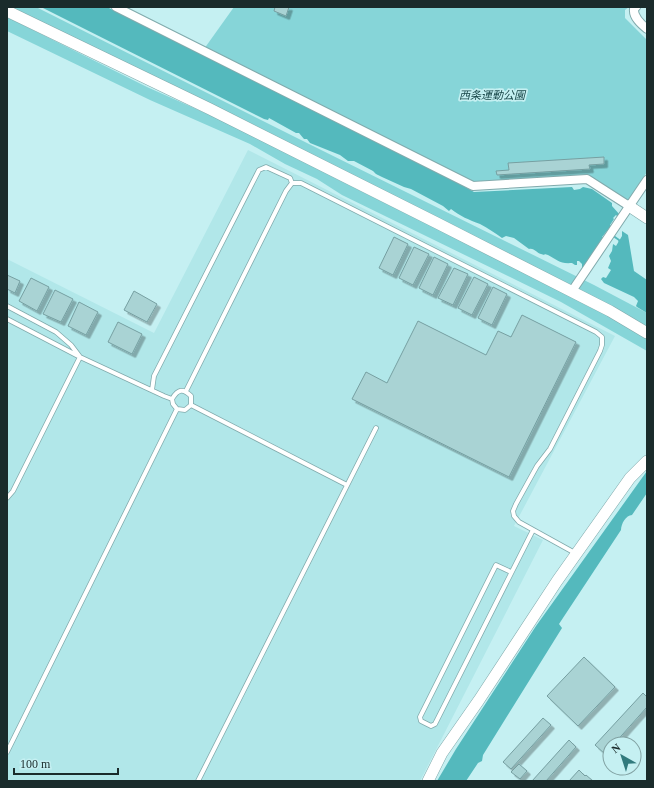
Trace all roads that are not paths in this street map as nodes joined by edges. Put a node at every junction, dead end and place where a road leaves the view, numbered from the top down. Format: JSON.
{"nodes":[{"id":1,"x":116,"y":7,"type":"edge"},
{"id":2,"x":636,"y":7,"type":"edge"},
{"id":3,"x":7,"y":11,"type":"edge"},
{"id":4,"x":647,"y":29,"type":"edge"},
{"id":5,"x":647,"y":180,"type":"edge"},
{"id":6,"x":292,"y":183,"type":"junction"},
{"id":7,"x":629,"y":206,"type":"junction"},
{"id":8,"x":647,"y":218,"type":"edge"},
{"id":9,"x":572,"y":291,"type":"junction"},
{"id":10,"x":7,"y":306,"type":"edge"},
{"id":11,"x":7,"y":320,"type":"edge"},
{"id":12,"x":647,"y":333,"type":"edge"},
{"id":13,"x":80,"y":356,"type":"junction"},
{"id":14,"x":152,"y":390,"type":"junction"},
{"id":15,"x":186,"y":391,"type":"junction"},
{"id":16,"x":172,"y":398,"type":"junction"},
{"id":17,"x":191,"y":405,"type":"junction"},
{"id":18,"x":177,"y":409,"type":"junction"},
{"id":19,"x":376,"y":428,"type":"dead end"},
{"id":20,"x":647,"y":461,"type":"edge"},
{"id":21,"x":347,"y":485,"type":"junction"},
{"id":22,"x":7,"y":498,"type":"edge"},
{"id":23,"x":533,"y":530,"type":"junction"},
{"id":24,"x":576,"y":554,"type":"junction"},
{"id":25,"x":511,"y":572,"type":"junction"},
{"id":26,"x":7,"y":752,"type":"edge"},
{"id":27,"x":198,"y":781,"type":"edge"},
{"id":28,"x":428,"y":781,"type":"edge"}],
"edges":[{"from":1,"to":7,"type":"street"},
{"from":2,"to":4,"type":"street"},
{"from":3,"to":9,"type":"street"},
{"from":5,"to":7,"type":"street"},
{"from":6,"to":14,"type":"lane"},
{"from":6,"to":15,"type":"lane"},
{"from":6,"to":23,"type":"lane"},
{"from":7,"to":8,"type":"street"},
{"from":7,"to":9,"type":"street"},
{"from":9,"to":12,"type":"street"},
{"from":10,"to":13,"type":"lane"},
{"from":11,"to":13,"type":"lane"},
{"from":13,"to":14,"type":"lane"},
{"from":13,"to":22,"type":"lane"},
{"from":14,"to":16,"type":"lane"},
{"from":15,"to":16,"type":"lane"},
{"from":15,"to":17,"type":"lane"},
{"from":16,"to":18,"type":"lane"},
{"from":17,"to":18,"type":"lane"},
{"from":17,"to":21,"type":"lane"},
{"from":18,"to":26,"type":"lane"},
{"from":19,"to":21,"type":"lane"},
{"from":20,"to":24,"type":"street"},
{"from":21,"to":27,"type":"lane"},
{"from":23,"to":24,"type":"lane"},
{"from":23,"to":25,"type":"lane"},
{"from":24,"to":28,"type":"street"},
{"from":25,"to":25,"type":"lane"}]}
